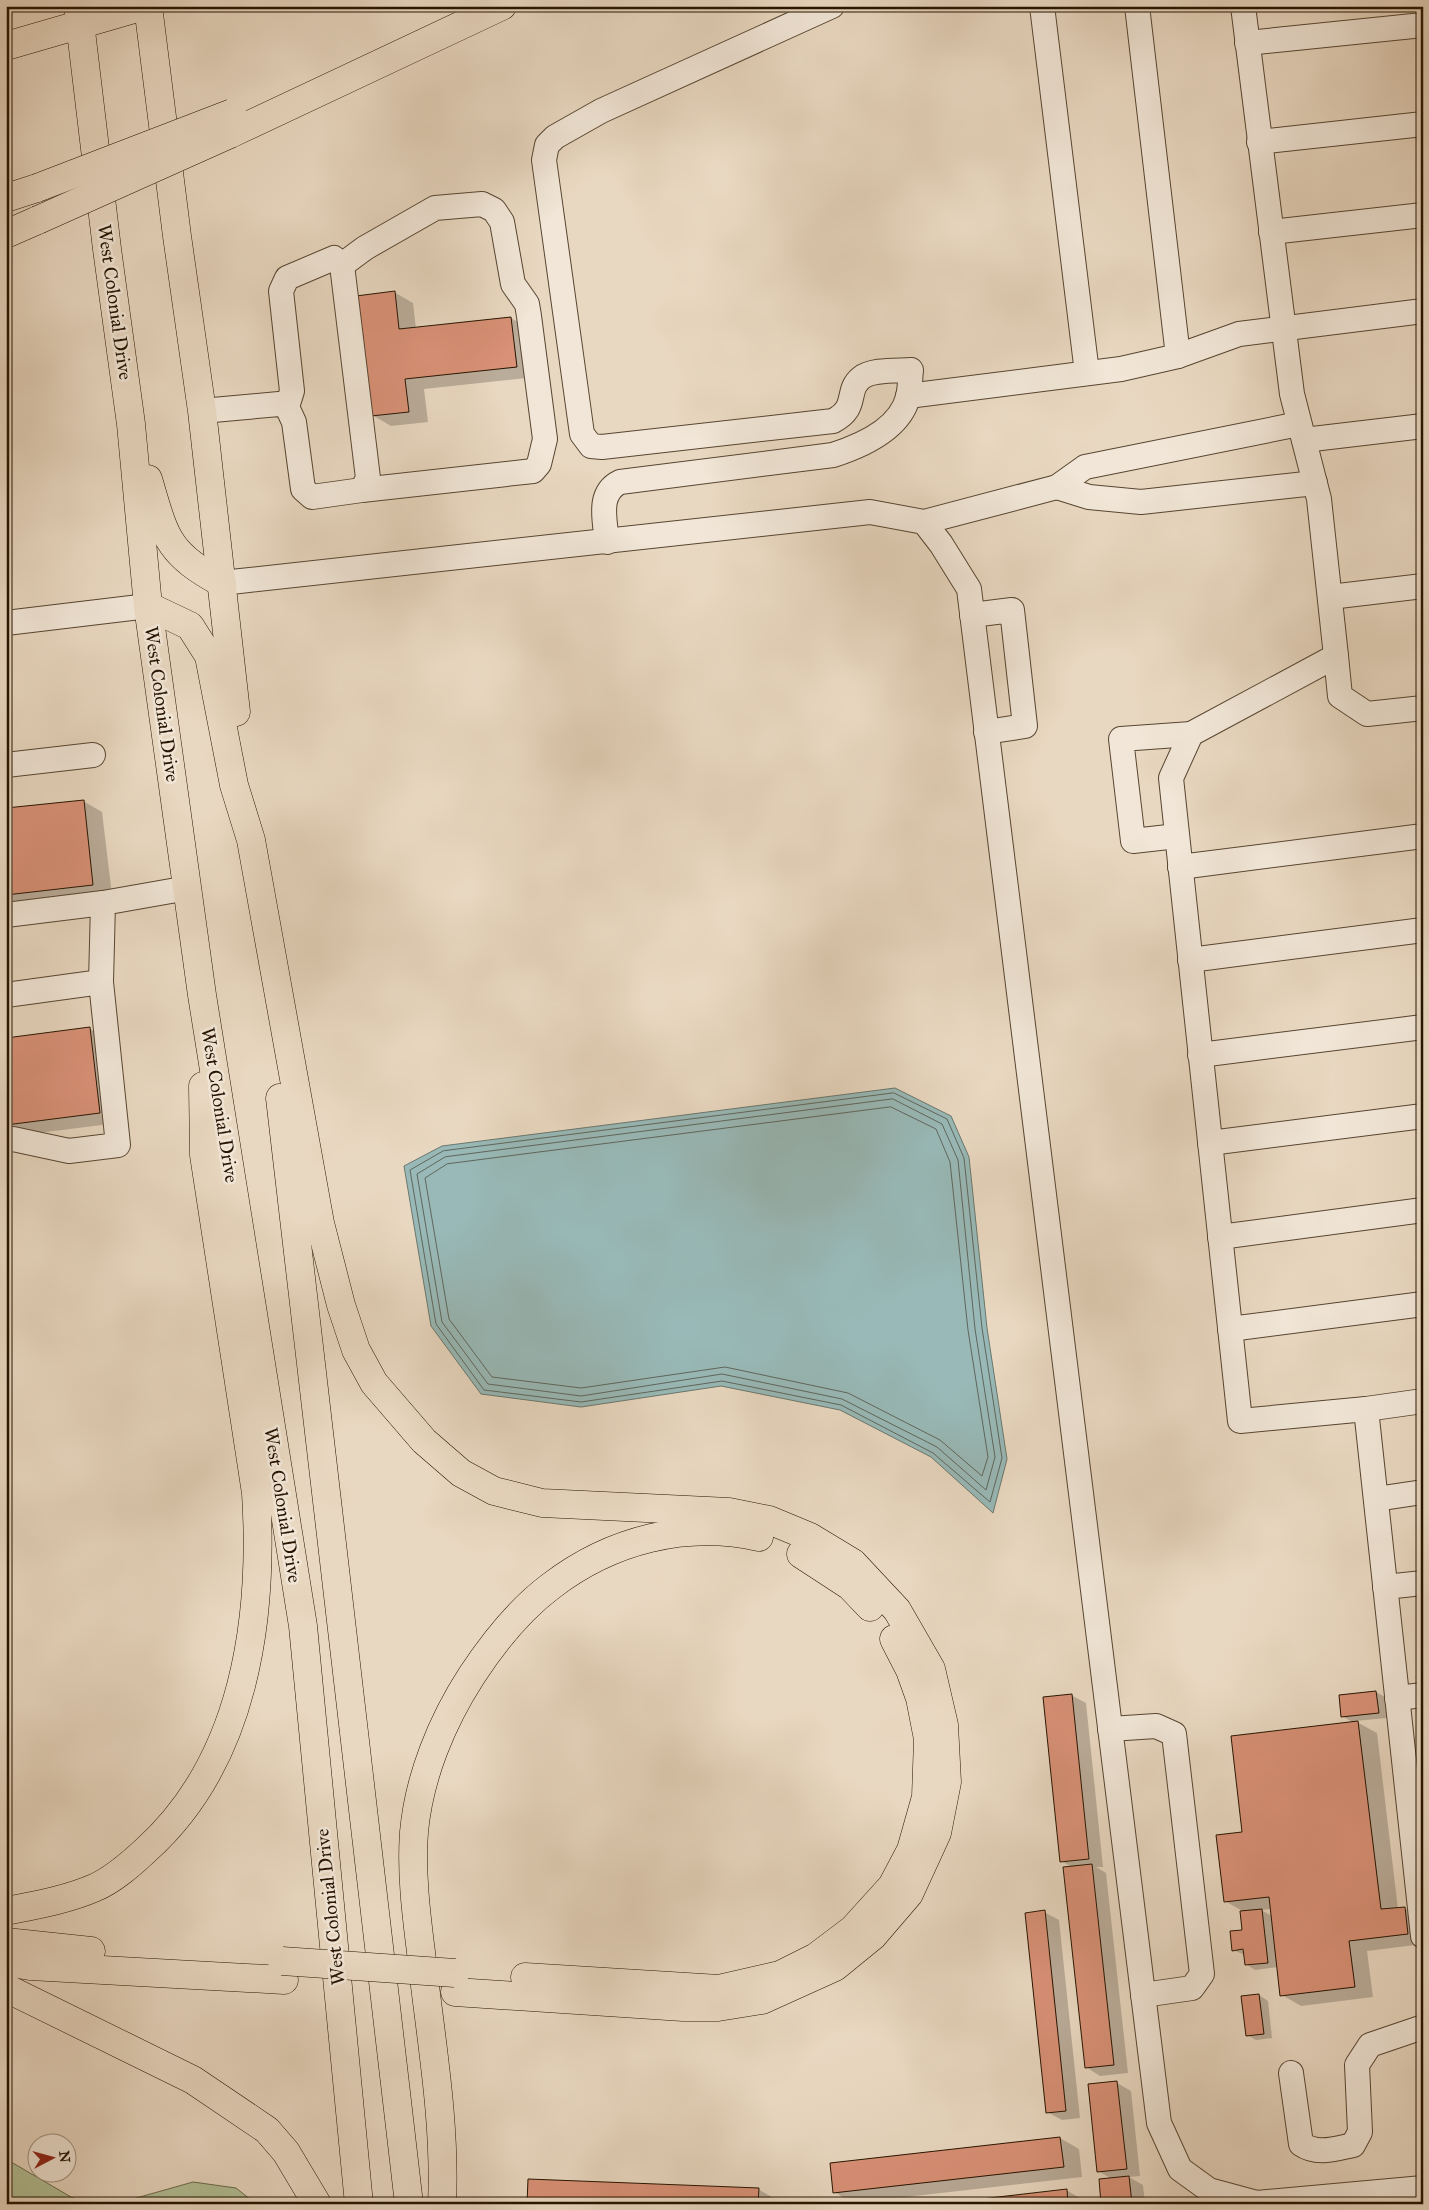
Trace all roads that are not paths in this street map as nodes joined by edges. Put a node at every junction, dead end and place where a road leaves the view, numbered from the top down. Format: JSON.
{"nodes":[{"id":1,"x":144,"y":6,"type":"edge"},
{"id":2,"x":148,"y":6,"type":"edge"},
{"id":3,"x":502,"y":6,"type":"edge"},
{"id":4,"x":832,"y":6,"type":"edge"},
{"id":5,"x":1042,"y":6,"type":"edge"},
{"id":6,"x":1137,"y":6,"type":"edge"},
{"id":7,"x":1243,"y":6,"type":"edge"},
{"id":8,"x":79,"y":16,"type":"edge"},
{"id":9,"x":1423,"y":25,"type":"edge"},
{"id":10,"x":1247,"y":43,"type":"junction"},
{"id":11,"x":6,"y":46,"type":"edge"},
{"id":12,"x":231,"y":124,"type":"junction"},
{"id":13,"x":1423,"y":124,"type":"edge"},
{"id":14,"x":1259,"y":142,"type":"junction"},
{"id":15,"x":6,"y":198,"type":"edge"},
{"id":16,"x":1423,"y":215,"type":"edge"},
{"id":17,"x":1271,"y":232,"type":"junction"},
{"id":18,"x":6,"y":234,"type":"edge"},
{"id":19,"x":342,"y":265,"type":"junction"},
{"id":20,"x":1423,"y":311,"type":"edge"},
{"id":21,"x":1283,"y":328,"type":"junction"},
{"id":22,"x":1178,"y":356,"type":"junction"},
{"id":23,"x":1087,"y":373,"type":"junction"},
{"id":24,"x":908,"y":396,"type":"junction"},
{"id":25,"x":287,"y":407,"type":"junction"},
{"id":26,"x":202,"y":411,"type":"junction"},
{"id":27,"x":131,"y":424,"type":"junction"},
{"id":28,"x":1423,"y":426,"type":"edge"},
{"id":29,"x":1301,"y":432,"type":"junction"},
{"id":30,"x":1315,"y":483,"type":"junction"},
{"id":31,"x":1057,"y":487,"type":"junction"},
{"id":32,"x":362,"y":490,"type":"junction"},
{"id":33,"x":924,"y":522,"type":"junction"},
{"id":34,"x":607,"y":542,"type":"junction"},
{"id":35,"x":222,"y":583,"type":"junction"},
{"id":36,"x":1423,"y":586,"type":"edge"},
{"id":37,"x":1330,"y":597,"type":"junction"},
{"id":38,"x":148,"y":606,"type":"junction"},
{"id":39,"x":972,"y":615,"type":"junction"},
{"id":40,"x":6,"y":623,"type":"edge"},
{"id":41,"x":1336,"y":656,"type":"junction"},
{"id":42,"x":1423,"y":708,"type":"edge"},
{"id":43,"x":986,"y":732,"type":"junction"},
{"id":44,"x":1191,"y":734,"type":"junction"},
{"id":45,"x":93,"y":755,"type":"dead end"},
{"id":46,"x":6,"y":765,"type":"edge"},
{"id":47,"x":1177,"y":836,"type":"junction"},
{"id":48,"x":1423,"y":836,"type":"edge"},
{"id":49,"x":251,"y":840,"type":"junction"},
{"id":50,"x":1180,"y":867,"type":"junction"},
{"id":51,"x":188,"y":888,"type":"junction"},
{"id":52,"x":103,"y":903,"type":"junction"},
{"id":53,"x":6,"y":915,"type":"edge"},
{"id":54,"x":1423,"y":930,"type":"edge"},
{"id":55,"x":1190,"y":960,"type":"junction"},
{"id":56,"x":101,"y":982,"type":"junction"},
{"id":57,"x":6,"y":995,"type":"edge"},
{"id":58,"x":202,"y":995,"type":"junction"},
{"id":59,"x":1423,"y":1027,"type":"edge"},
{"id":60,"x":1200,"y":1055,"type":"junction"},
{"id":61,"x":1423,"y":1116,"type":"edge"},
{"id":62,"x":6,"y":1140,"type":"edge"},
{"id":63,"x":1210,"y":1143,"type":"junction"},
{"id":64,"x":1423,"y":1210,"type":"edge"},
{"id":65,"x":1220,"y":1237,"type":"junction"},
{"id":66,"x":1423,"y":1304,"type":"edge"},
{"id":67,"x":1230,"y":1330,"type":"junction"},
{"id":68,"x":1423,"y":1401,"type":"edge"},
{"id":69,"x":1366,"y":1409,"type":"junction"},
{"id":70,"x":1423,"y":1492,"type":"edge"},
{"id":71,"x":1376,"y":1499,"type":"junction"},
{"id":72,"x":1423,"y":1583,"type":"edge"},
{"id":73,"x":1385,"y":1587,"type":"junction"},
{"id":74,"x":1423,"y":1695,"type":"edge"},
{"id":75,"x":1397,"y":1698,"type":"junction"},
{"id":76,"x":1110,"y":1729,"type":"junction"},
{"id":77,"x":1415,"y":1789,"type":"edge"},
{"id":78,"x":6,"y":1911,"type":"edge"},
{"id":79,"x":1423,"y":1936,"type":"edge"},
{"id":80,"x":6,"y":1942,"type":"edge"},
{"id":81,"x":6,"y":1962,"type":"edge"},
{"id":82,"x":283,"y":1971,"type":"junction"},
{"id":83,"x":455,"y":1982,"type":"junction"},
{"id":84,"x":6,"y":1988,"type":"edge"},
{"id":85,"x":1143,"y":1995,"type":"junction"},
{"id":86,"x":1423,"y":2027,"type":"edge"},
{"id":87,"x":1290,"y":2073,"type":"dead end"},
{"id":88,"x":1423,"y":2188,"type":"edge"},
{"id":89,"x":317,"y":2204,"type":"edge"},
{"id":90,"x":359,"y":2204,"type":"edge"},
{"id":91,"x":409,"y":2204,"type":"edge"},
{"id":92,"x":442,"y":2204,"type":"edge"}],
"edges":[{"from":1,"to":8,"type":"highway"},
{"from":2,"to":26,"type":"highway"},
{"from":3,"to":12,"type":"highway"},
{"from":4,"to":24,"type":"street"},
{"from":5,"to":23,"type":"street"},
{"from":6,"to":22,"type":"street"},
{"from":7,"to":10,"type":"street"},
{"from":8,"to":11,"type":"highway"},
{"from":8,"to":27,"type":"highway","name":"West Colonial Drive"},
{"from":9,"to":10,"type":"street"},
{"from":10,"to":14,"type":"street"},
{"from":12,"to":15,"type":"highway","bridge":true},
{"from":12,"to":18,"type":"highway","bridge":true},
{"from":13,"to":14,"type":"street"},
{"from":14,"to":17,"type":"street"},
{"from":16,"to":17,"type":"street"},
{"from":17,"to":21,"type":"street"},
{"from":19,"to":25,"type":"street"},
{"from":19,"to":32,"type":"street"},
{"from":19,"to":32,"type":"street"},
{"from":20,"to":21,"type":"street"},
{"from":21,"to":22,"type":"street"},
{"from":21,"to":29,"type":"street"},
{"from":22,"to":23,"type":"street"},
{"from":23,"to":24,"type":"street"},
{"from":24,"to":34,"type":"street"},
{"from":25,"to":26,"type":"street"},
{"from":25,"to":32,"type":"street"},
{"from":26,"to":35,"type":"highway"},
{"from":27,"to":35,"type":"highway"},
{"from":27,"to":38,"type":"highway","name":"West Colonial Drive"},
{"from":28,"to":29,"type":"street"},
{"from":29,"to":30,"type":"street"},
{"from":29,"to":31,"type":"street"},
{"from":30,"to":31,"type":"street"},
{"from":30,"to":37,"type":"street"},
{"from":31,"to":33,"type":"street"},
{"from":33,"to":34,"type":"street"},
{"from":33,"to":39,"type":"street"},
{"from":34,"to":35,"type":"street"},
{"from":35,"to":49,"type":"highway"},
{"from":36,"to":37,"type":"street"},
{"from":37,"to":41,"type":"street"},
{"from":38,"to":40,"type":"street"},
{"from":38,"to":49,"type":"highway"},
{"from":38,"to":51,"type":"highway","name":"West Colonial Drive"},
{"from":39,"to":43,"type":"street"},
{"from":39,"to":43,"type":"street"},
{"from":41,"to":42,"type":"street"},
{"from":41,"to":44,"type":"street"},
{"from":43,"to":76,"type":"street"},
{"from":44,"to":47,"type":"street"},
{"from":44,"to":47,"type":"street"},
{"from":45,"to":46,"type":"street"},
{"from":47,"to":50,"type":"street"},
{"from":48,"to":50,"type":"street"},
{"from":49,"to":83,"type":"highway"},
{"from":49,"to":91,"type":"highway"},
{"from":50,"to":55,"type":"street"},
{"from":51,"to":52,"type":"street"},
{"from":51,"to":58,"type":"highway","name":"West Colonial Drive"},
{"from":52,"to":53,"type":"street"},
{"from":52,"to":56,"type":"street"},
{"from":54,"to":55,"type":"street"},
{"from":55,"to":60,"type":"street"},
{"from":56,"to":57,"type":"street"},
{"from":56,"to":62,"type":"street"},
{"from":58,"to":78,"type":"highway"},
{"from":58,"to":90,"type":"highway","name":"West Colonial Drive"},
{"from":59,"to":60,"type":"street"},
{"from":60,"to":63,"type":"street"},
{"from":61,"to":63,"type":"street"},
{"from":63,"to":65,"type":"street"},
{"from":64,"to":65,"type":"street"},
{"from":65,"to":67,"type":"street"},
{"from":66,"to":67,"type":"street"},
{"from":67,"to":69,"type":"street"},
{"from":68,"to":69,"type":"street"},
{"from":69,"to":71,"type":"street"},
{"from":70,"to":71,"type":"street"},
{"from":71,"to":73,"type":"street"},
{"from":72,"to":73,"type":"street"},
{"from":73,"to":75,"type":"street"},
{"from":74,"to":75,"type":"street"},
{"from":75,"to":77,"type":"street"},
{"from":76,"to":85,"type":"street"},
{"from":76,"to":85,"type":"street"},
{"from":77,"to":79,"type":"street"},
{"from":80,"to":82,"type":"highway"},
{"from":81,"to":82,"type":"highway"},
{"from":82,"to":83,"type":"highway"},
{"from":83,"to":92,"type":"highway"},
{"from":84,"to":89,"type":"highway"},
{"from":85,"to":88,"type":"street"},
{"from":86,"to":87,"type":"street"}]}
